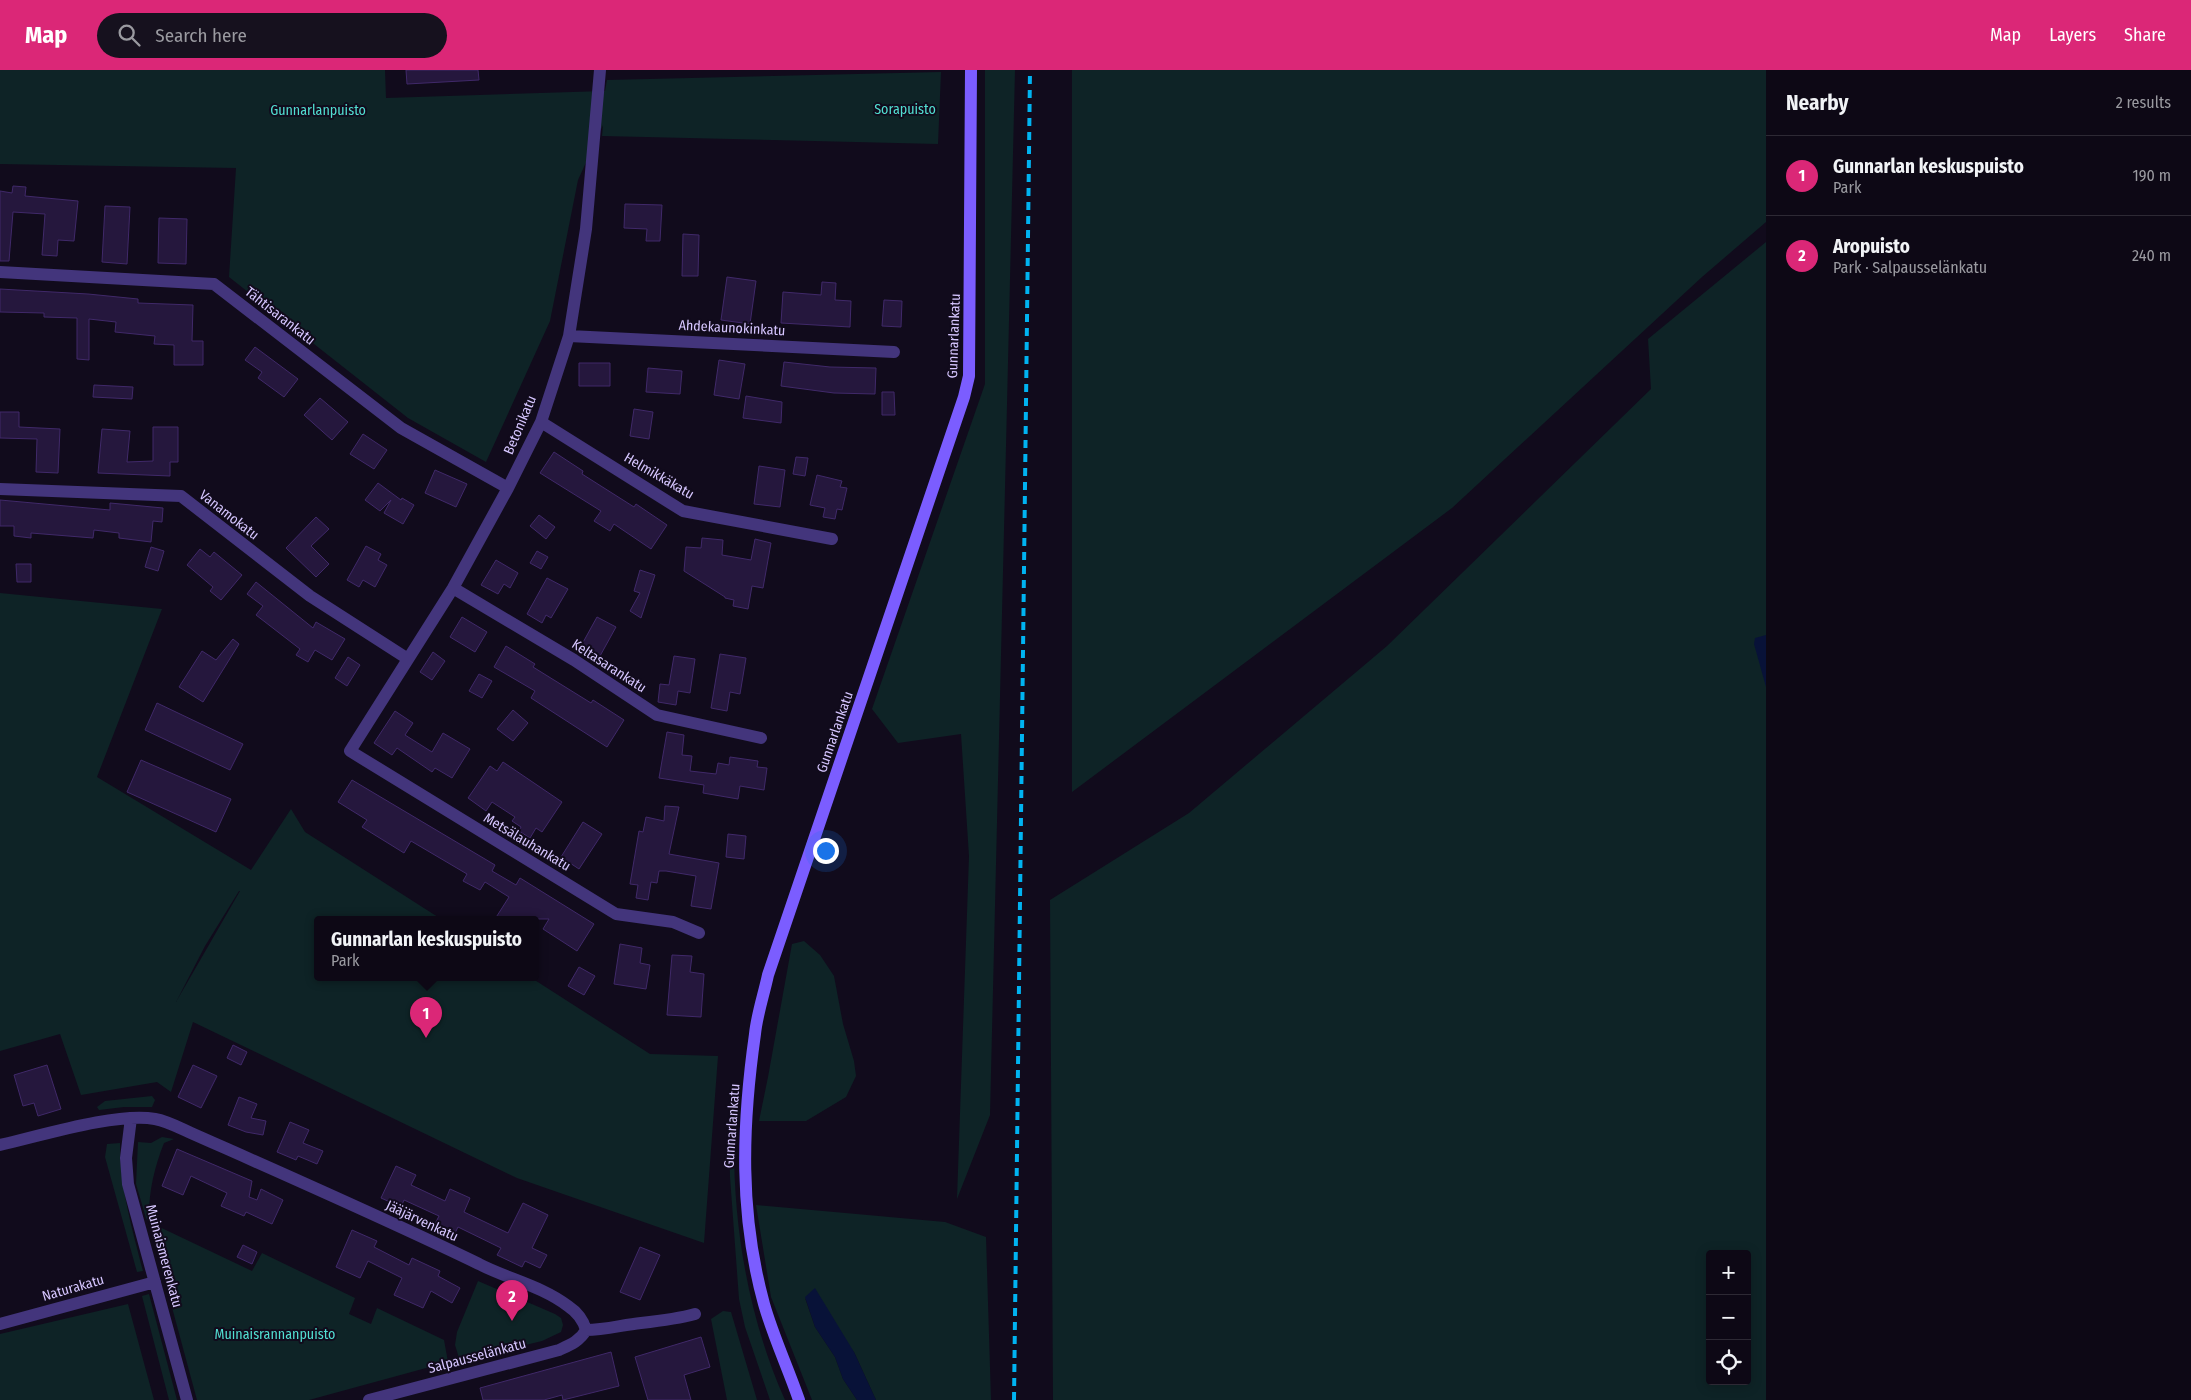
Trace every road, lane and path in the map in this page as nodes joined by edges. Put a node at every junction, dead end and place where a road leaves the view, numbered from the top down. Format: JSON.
{"nodes":[{"id":1,"x":600,"y":70,"type":"edge"},
{"id":2,"x":971,"y":70,"type":"edge"},
{"id":3,"x":0,"y":272,"type":"edge"},
{"id":4,"x":568,"y":336,"type":"junction"},
{"id":5,"x":894,"y":352,"type":"dead end"},
{"id":6,"x":541,"y":422,"type":"junction"},
{"id":7,"x":508,"y":488,"type":"junction"},
{"id":8,"x":0,"y":489,"type":"edge"},
{"id":9,"x":832,"y":539,"type":"dead end"},
{"id":10,"x":453,"y":588,"type":"junction"},
{"id":11,"x":408,"y":659,"type":"junction"},
{"id":12,"x":761,"y":738,"type":"dead end"},
{"id":13,"x":350,"y":751,"type":"joint"},
{"id":14,"x":699,"y":933,"type":"dead end"},
{"id":15,"x":130,"y":1118,"type":"junction"},
{"id":16,"x":0,"y":1145,"type":"edge"},
{"id":17,"x":155,"y":1282,"type":"junction"},
{"id":18,"x":695,"y":1314,"type":"dead end"},
{"id":19,"x":0,"y":1324,"type":"edge"},
{"id":20,"x":586,"y":1330,"type":"junction"},
{"id":21,"x":187,"y":1400,"type":"edge"},
{"id":22,"x":369,"y":1400,"type":"edge"},
{"id":23,"x":799,"y":1400,"type":"edge"}],
"edges":[{"from":1,"to":4,"type":"street","name":"Betonikatu"},
{"from":2,"to":23,"type":"street","name":"Gunnarlankatu"},
{"from":3,"to":7,"type":"street","name":"Tähtisarankatu"},
{"from":4,"to":5,"type":"street","name":"Ahdekaunokinkatu"},
{"from":4,"to":6,"type":"street","name":"Betonikatu"},
{"from":6,"to":7,"type":"street","name":"Betonikatu"},
{"from":6,"to":9,"type":"street","name":"Helmikkäkatu"},
{"from":7,"to":10,"type":"street","name":"Betonikatu"},
{"from":8,"to":11,"type":"street","name":"Vanamokatu"},
{"from":10,"to":11,"type":"street","name":"Betonikatu"},
{"from":10,"to":12,"type":"street","name":"Keltasarankatu"},
{"from":11,"to":13,"type":"street","name":"Betonikatu"},
{"from":13,"to":14,"type":"street","name":"Metsälauhankatu"},
{"from":15,"to":16,"type":"street","name":"Jääjärvenkatu"},
{"from":15,"to":17,"type":"street","name":"Muinaismerenkatu"},
{"from":15,"to":20,"type":"street","name":"Jääjärvenkatu"},
{"from":17,"to":19,"type":"street","name":"Naturakatu"},
{"from":17,"to":21,"type":"street","name":"Muinaismerenkatu"},
{"from":18,"to":20,"type":"street"},
{"from":20,"to":22,"type":"street","name":"Salpausselänkatu"}]}
